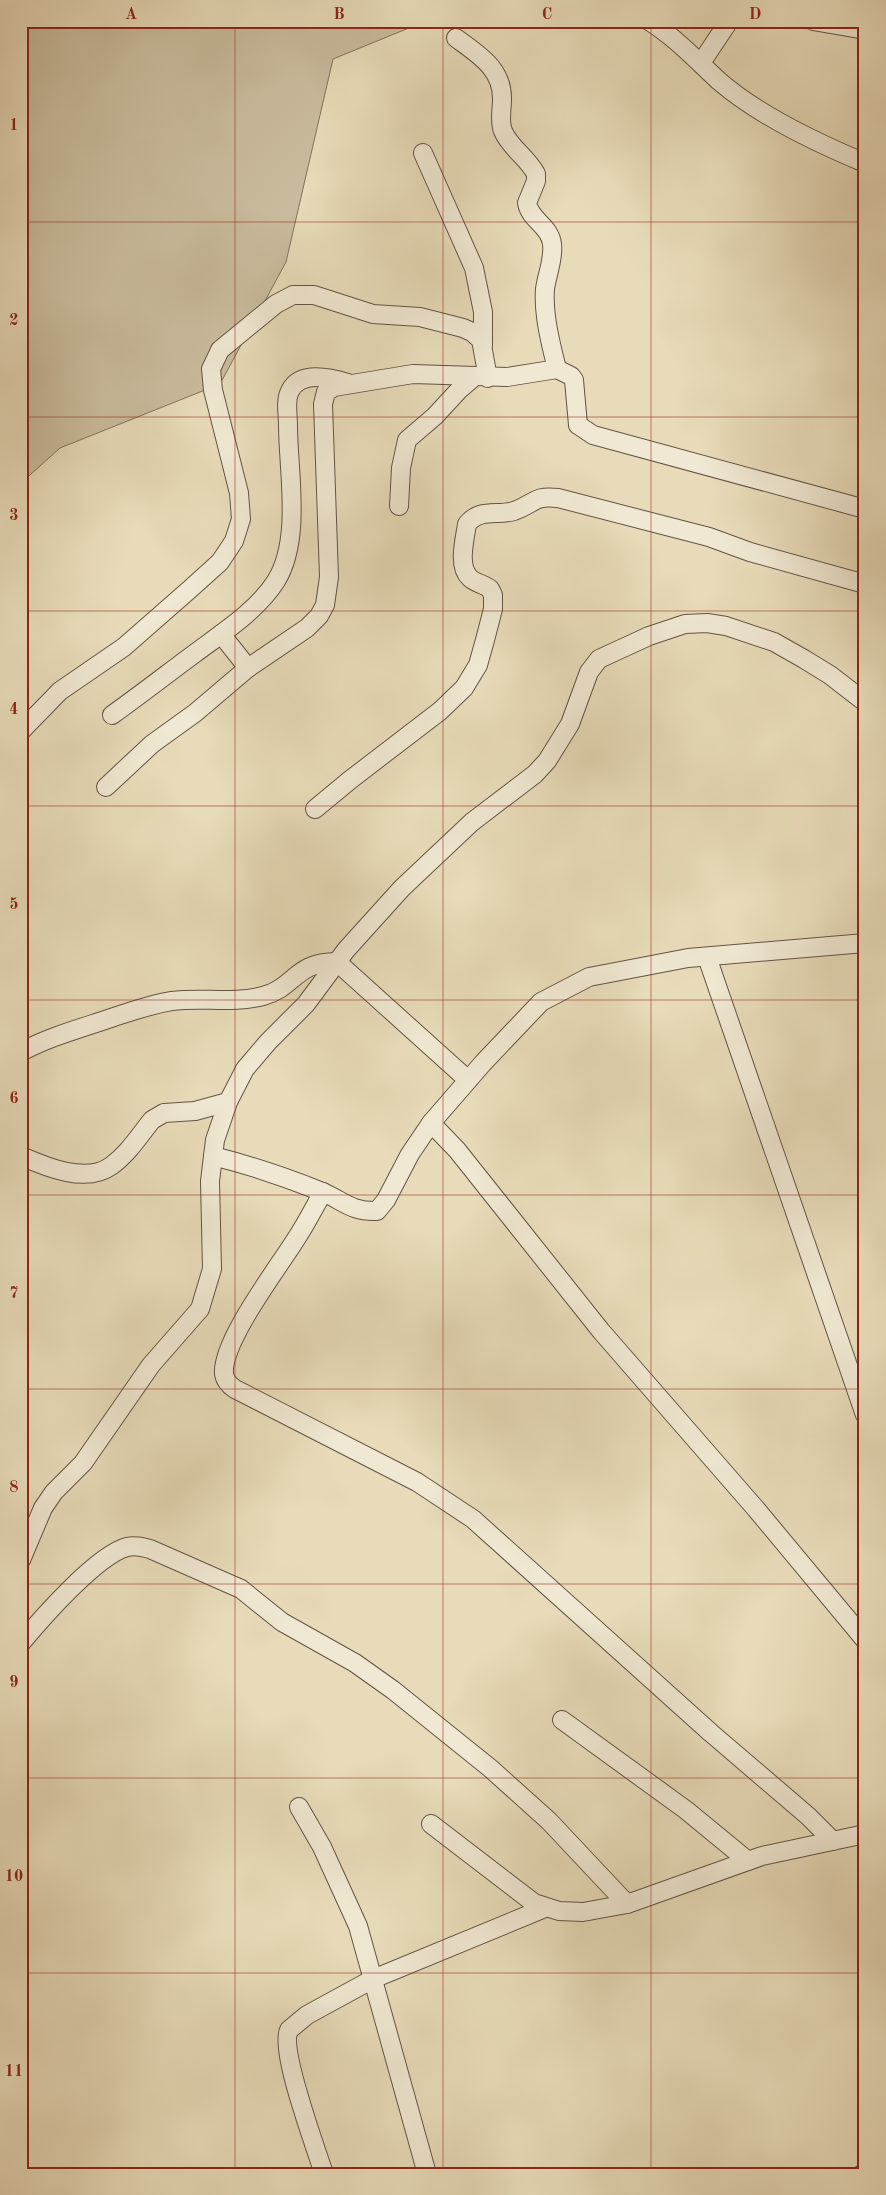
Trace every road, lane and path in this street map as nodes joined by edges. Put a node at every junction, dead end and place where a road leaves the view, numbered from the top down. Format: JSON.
{"nodes":[{"id":1,"x":649,"y":21,"type":"edge"},
{"id":2,"x":729,"y":21,"type":"edge"},
{"id":3,"x":813,"y":21,"type":"edge"},
{"id":4,"x":865,"y":30,"type":"edge"},
{"id":5,"x":456,"y":38,"type":"dead end"},
{"id":6,"x":701,"y":63,"type":"junction"},
{"id":7,"x":423,"y":153,"type":"dead end"},
{"id":8,"x":865,"y":163,"type":"edge"},
{"id":9,"x":483,"y":345,"type":"junction"},
{"id":10,"x":557,"y":369,"type":"junction"},
{"id":11,"x":481,"y":378,"type":"junction"},
{"id":12,"x":348,"y":383,"type":"junction"},
{"id":13,"x":399,"y":506,"type":"dead end"},
{"id":14,"x":865,"y":509,"type":"edge"},
{"id":15,"x":865,"y":584,"type":"edge"},
{"id":16,"x":221,"y":634,"type":"junction"},
{"id":17,"x":248,"y":668,"type":"junction"},
{"id":18,"x":865,"y":702,"type":"edge"},
{"id":19,"x":112,"y":715,"type":"dead end"},
{"id":20,"x":21,"y":731,"type":"edge"},
{"id":21,"x":106,"y":787,"type":"dead end"},
{"id":22,"x":315,"y":809,"type":"dead end"},
{"id":23,"x":865,"y":943,"type":"edge"},
{"id":24,"x":707,"y":957,"type":"junction"},
{"id":25,"x":337,"y":962,"type":"junction"},
{"id":26,"x":21,"y":1052,"type":"edge"},
{"id":27,"x":468,"y":1080,"type":"junction"},
{"id":28,"x":228,"y":1102,"type":"junction"},
{"id":29,"x":431,"y":1123,"type":"junction"},
{"id":30,"x":21,"y":1156,"type":"edge"},
{"id":31,"x":213,"y":1156,"type":"junction"},
{"id":32,"x":323,"y":1192,"type":"junction"},
{"id":33,"x":865,"y":1415,"type":"edge"},
{"id":34,"x":23,"y":1552,"type":"edge"},
{"id":35,"x":865,"y":1640,"type":"edge"},
{"id":36,"x":21,"y":1643,"type":"edge"},
{"id":37,"x":562,"y":1720,"type":"dead end"},
{"id":38,"x":299,"y":1807,"type":"dead end"},
{"id":39,"x":431,"y":1824,"type":"dead end"},
{"id":40,"x":865,"y":1834,"type":"edge"},
{"id":41,"x":833,"y":1841,"type":"junction"},
{"id":42,"x":748,"y":1861,"type":"junction"},
{"id":43,"x":628,"y":1904,"type":"junction"},
{"id":44,"x":545,"y":1908,"type":"junction"},
{"id":45,"x":373,"y":1979,"type":"junction"},
{"id":46,"x":324,"y":2174,"type":"edge"},
{"id":47,"x":427,"y":2174,"type":"edge"}],
"edges":[{"from":1,"to":6,"type":"street"},
{"from":2,"to":6,"type":"street"},
{"from":3,"to":4,"type":"street"},
{"from":5,"to":10,"type":"street"},
{"from":6,"to":8,"type":"street"},
{"from":7,"to":9,"type":"street"},
{"from":9,"to":11,"type":"street"},
{"from":9,"to":20,"type":"street"},
{"from":10,"to":11,"type":"street"},
{"from":10,"to":14,"type":"street"},
{"from":11,"to":12,"type":"street"},
{"from":11,"to":13,"type":"street"},
{"from":12,"to":16,"type":"street"},
{"from":12,"to":17,"type":"street"},
{"from":15,"to":22,"type":"street"},
{"from":16,"to":17,"type":"street"},
{"from":16,"to":19,"type":"street"},
{"from":17,"to":21,"type":"street"},
{"from":18,"to":25,"type":"street"},
{"from":23,"to":24,"type":"street"},
{"from":24,"to":27,"type":"street"},
{"from":24,"to":33,"type":"street"},
{"from":25,"to":26,"type":"street"},
{"from":25,"to":27,"type":"street"},
{"from":25,"to":28,"type":"street"},
{"from":27,"to":29,"type":"street"},
{"from":28,"to":30,"type":"street"},
{"from":28,"to":31,"type":"street"},
{"from":29,"to":32,"type":"street"},
{"from":29,"to":35,"type":"street"},
{"from":31,"to":32,"type":"street"},
{"from":31,"to":34,"type":"street"},
{"from":32,"to":41,"type":"street"},
{"from":36,"to":43,"type":"street"},
{"from":37,"to":42,"type":"street"},
{"from":38,"to":45,"type":"street"},
{"from":39,"to":44,"type":"street"},
{"from":40,"to":41,"type":"street"},
{"from":41,"to":42,"type":"street"},
{"from":42,"to":43,"type":"street"},
{"from":43,"to":44,"type":"street"},
{"from":44,"to":45,"type":"street"},
{"from":45,"to":46,"type":"street"},
{"from":45,"to":47,"type":"street"}]}
